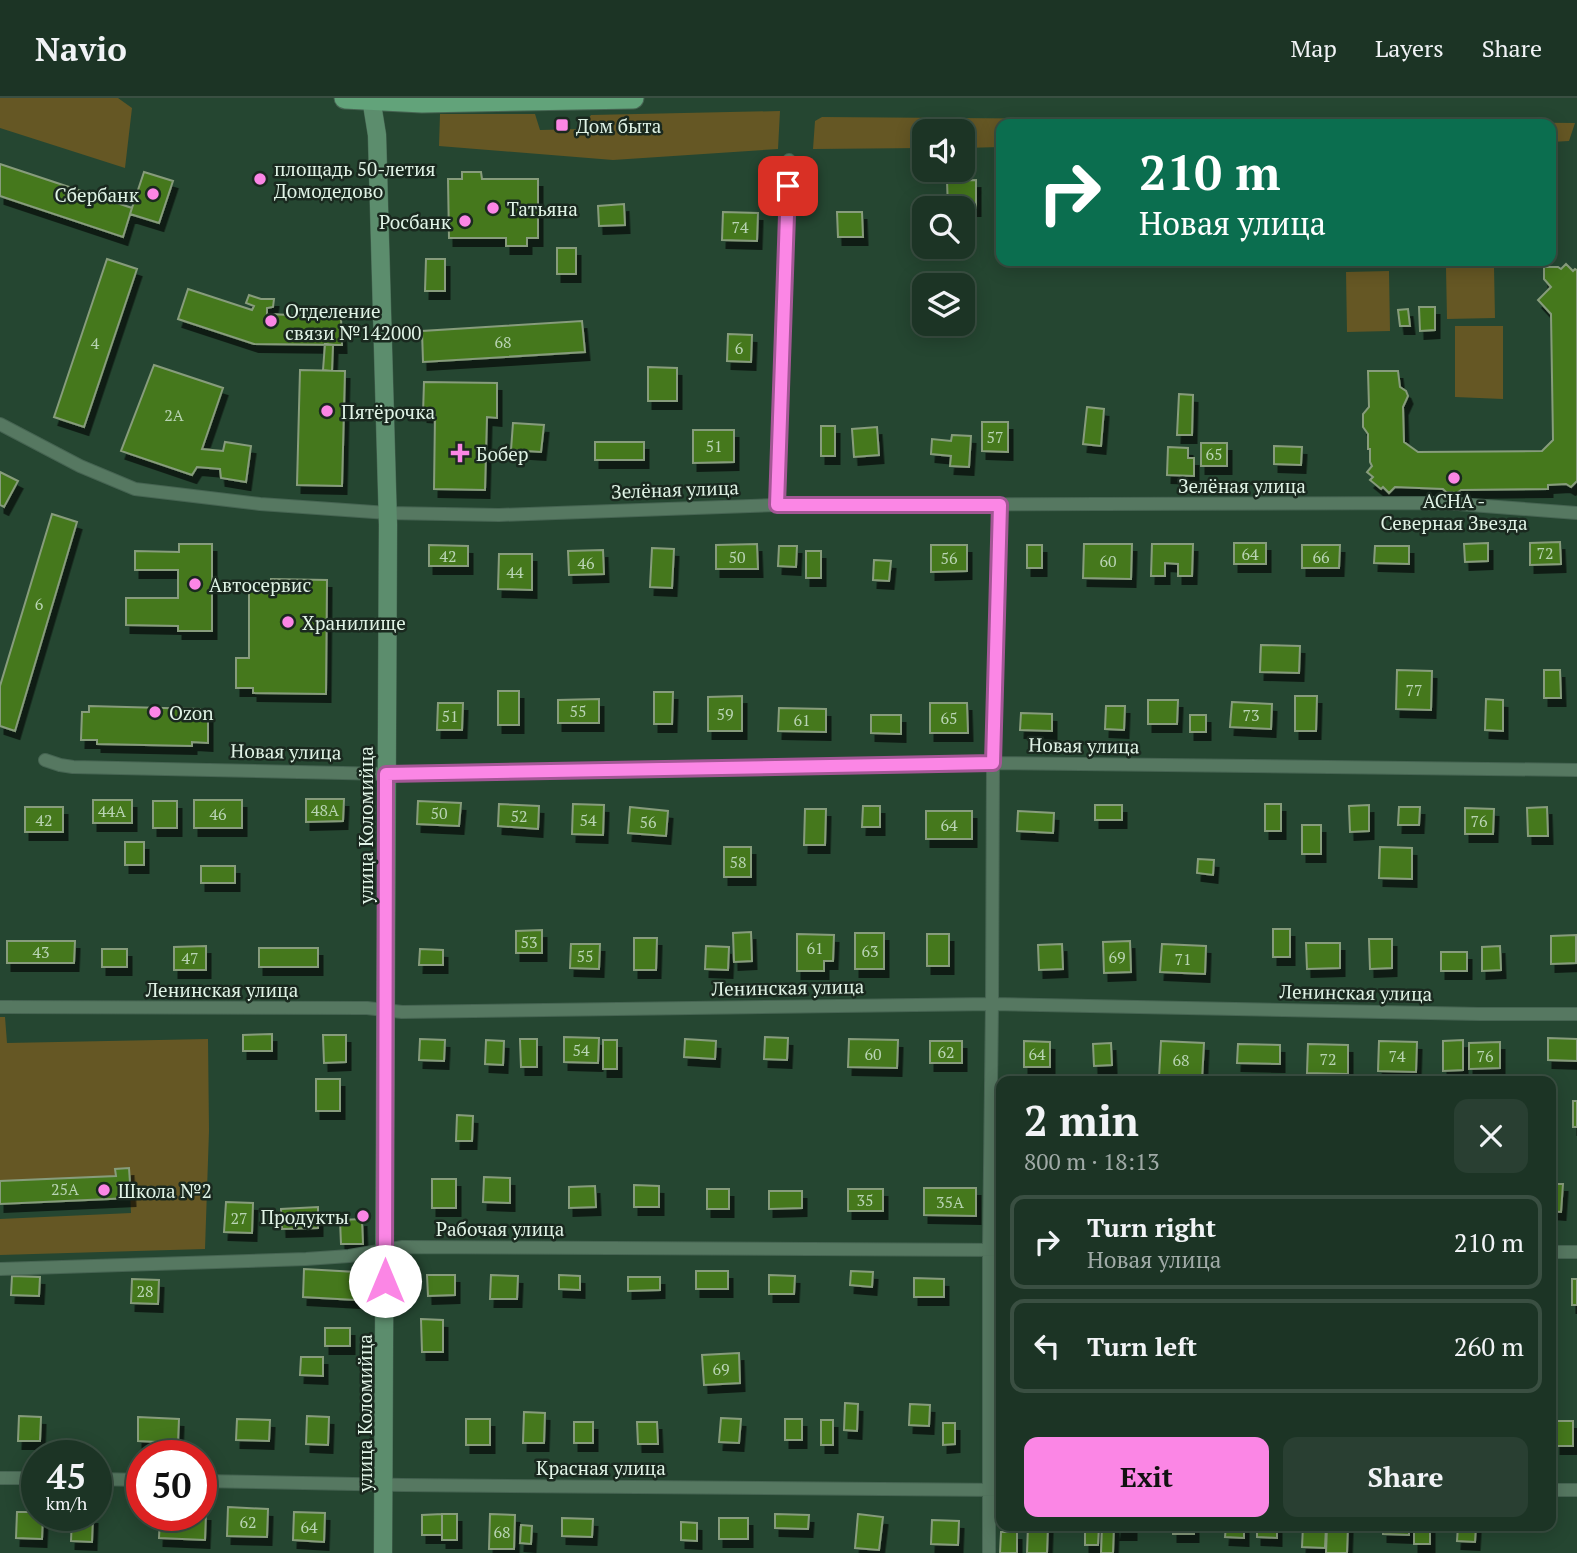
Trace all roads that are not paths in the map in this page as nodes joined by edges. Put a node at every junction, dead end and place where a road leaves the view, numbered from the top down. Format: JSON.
{"nodes":[{"id":1,"x":345,"y":98,"type":"edge"},
{"id":2,"x":633,"y":98,"type":"edge"},
{"id":3,"x":372,"y":99,"type":"edge"},
{"id":4,"x":789,"y":160,"type":"dead end"},
{"id":5,"x":0,"y":424,"type":"edge"},
{"id":6,"x":777,"y":505,"type":"junction"},
{"id":7,"x":1000,"y":505,"type":"junction"},
{"id":8,"x":388,"y":513,"type":"junction"},
{"id":9,"x":1577,"y":513,"type":"edge"},
{"id":10,"x":45,"y":760,"type":"dead end"},
{"id":11,"x":993,"y":763,"type":"junction"},
{"id":12,"x":1577,"y":770,"type":"edge"},
{"id":13,"x":386,"y":774,"type":"junction"},
{"id":14,"x":992,"y":1004,"type":"junction"},
{"id":15,"x":0,"y":1007,"type":"edge"},
{"id":16,"x":387,"y":1010,"type":"junction"},
{"id":17,"x":1577,"y":1014,"type":"edge"},
{"id":18,"x":385,"y":1249,"type":"junction"},
{"id":19,"x":995,"y":1250,"type":"edge"},
{"id":20,"x":1556,"y":1252,"type":"edge"},
{"id":21,"x":1577,"y":1252,"type":"edge"},
{"id":22,"x":0,"y":1269,"type":"edge"},
{"id":23,"x":0,"y":1478,"type":"edge"},
{"id":24,"x":21,"y":1478,"type":"edge"},
{"id":25,"x":217,"y":1481,"type":"edge"},
{"id":26,"x":384,"y":1485,"type":"junction"},
{"id":27,"x":995,"y":1490,"type":"edge"},
{"id":28,"x":1556,"y":1490,"type":"edge"},
{"id":29,"x":1577,"y":1490,"type":"edge"},
{"id":30,"x":383,"y":1553,"type":"edge"},
{"id":31,"x":989,"y":1553,"type":"edge"}],
"edges":[{"from":1,"to":3,"type":"main road"},
{"from":2,"to":3,"type":"main road"},
{"from":3,"to":8,"type":"main road","name":"улица Коломийца"},
{"from":4,"to":6,"type":"street"},
{"from":5,"to":8,"type":"street","name":"Зелёная улица"},
{"from":6,"to":7,"type":"street","name":"Зелёная улица"},
{"from":6,"to":8,"type":"street","name":"Зелёная улица"},
{"from":7,"to":9,"type":"street","name":"Зелёная улица"},
{"from":7,"to":11,"type":"street"},
{"from":8,"to":13,"type":"main road","name":"улица Коломийца"},
{"from":10,"to":13,"type":"street","name":"Новая улица"},
{"from":11,"to":12,"type":"street","name":"Новая улица"},
{"from":11,"to":13,"type":"street","name":"Новая улица"},
{"from":11,"to":14,"type":"street"},
{"from":13,"to":16,"type":"main road","name":"улица Коломийца"},
{"from":14,"to":16,"type":"street","name":"Ленинская улица"},
{"from":14,"to":17,"type":"street","name":"Ленинская улица"},
{"from":14,"to":19,"type":"street"},
{"from":15,"to":16,"type":"street","name":"Ленинская улица"},
{"from":16,"to":18,"type":"main road","name":"улица Коломийца"},
{"from":18,"to":19,"type":"street","name":"Рабочая улица"},
{"from":18,"to":22,"type":"street","name":"Рабочая улица"},
{"from":18,"to":26,"type":"main road","name":"улица Коломийца"},
{"from":19,"to":27,"type":"street"},
{"from":20,"to":21,"type":"street"},
{"from":23,"to":24,"type":"street"},
{"from":25,"to":26,"type":"street","name":"Красная улица"},
{"from":26,"to":27,"type":"street","name":"Красная улица"},
{"from":26,"to":30,"type":"main road","name":"улица Коломийца"},
{"from":27,"to":31,"type":"street"},
{"from":28,"to":29,"type":"street"}]}
